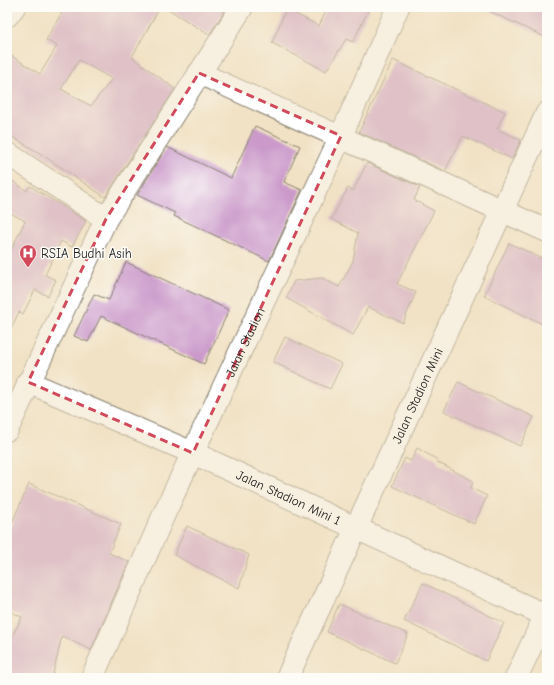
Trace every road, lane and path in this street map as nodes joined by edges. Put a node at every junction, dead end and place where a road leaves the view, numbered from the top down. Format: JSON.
{"nodes":[{"id":1,"x":14,"y":7,"type":"edge"},
{"id":2,"x":242,"y":7,"type":"edge"},
{"id":3,"x":398,"y":7,"type":"edge"},
{"id":4,"x":7,"y":16,"type":"edge"},
{"id":5,"x":199,"y":72,"type":"junction"},
{"id":6,"x":547,"y":113,"type":"edge"},
{"id":7,"x":341,"y":136,"type":"junction"},
{"id":8,"x":7,"y":153,"type":"edge"},
{"id":9,"x":503,"y":211,"type":"junction"},
{"id":10,"x":106,"y":220,"type":"junction"},
{"id":11,"x":547,"y":231,"type":"edge"},
{"id":12,"x":28,"y":382,"type":"junction"},
{"id":13,"x":7,"y":430,"type":"edge"},
{"id":14,"x":193,"y":452,"type":"junction"},
{"id":15,"x":355,"y":528,"type":"junction"},
{"id":16,"x":546,"y":614,"type":"edge"},
{"id":17,"x":92,"y":678,"type":"edge"},
{"id":18,"x":287,"y":678,"type":"edge"},
{"id":19,"x":516,"y":678,"type":"edge"}],
"edges":[{"from":1,"to":4,"type":"street"},
{"from":2,"to":5,"type":"street"},
{"from":3,"to":7,"type":"street","name":"Jalan Stadion"},
{"from":5,"to":7,"type":"street"},
{"from":5,"to":10,"type":"street"},
{"from":6,"to":9,"type":"street","name":"Jalan Stadion Mini"},
{"from":7,"to":9,"type":"street"},
{"from":7,"to":14,"type":"street","name":"Jalan Stadion"},
{"from":8,"to":10,"type":"street"},
{"from":9,"to":11,"type":"street"},
{"from":9,"to":15,"type":"street","name":"Jalan Stadion Mini"},
{"from":10,"to":12,"type":"street"},
{"from":12,"to":13,"type":"street"},
{"from":12,"to":14,"type":"street","name":"Jalan Stadion Mini 1"},
{"from":14,"to":15,"type":"street","name":"Jalan Stadion Mini 1"},
{"from":14,"to":17,"type":"street","name":"Jalan Stadion"},
{"from":15,"to":16,"type":"street","name":"Jalan Stadion Mini 1"},
{"from":15,"to":18,"type":"street","name":"Jalan Stadion Mini"},
{"from":16,"to":19,"type":"street"}]}
